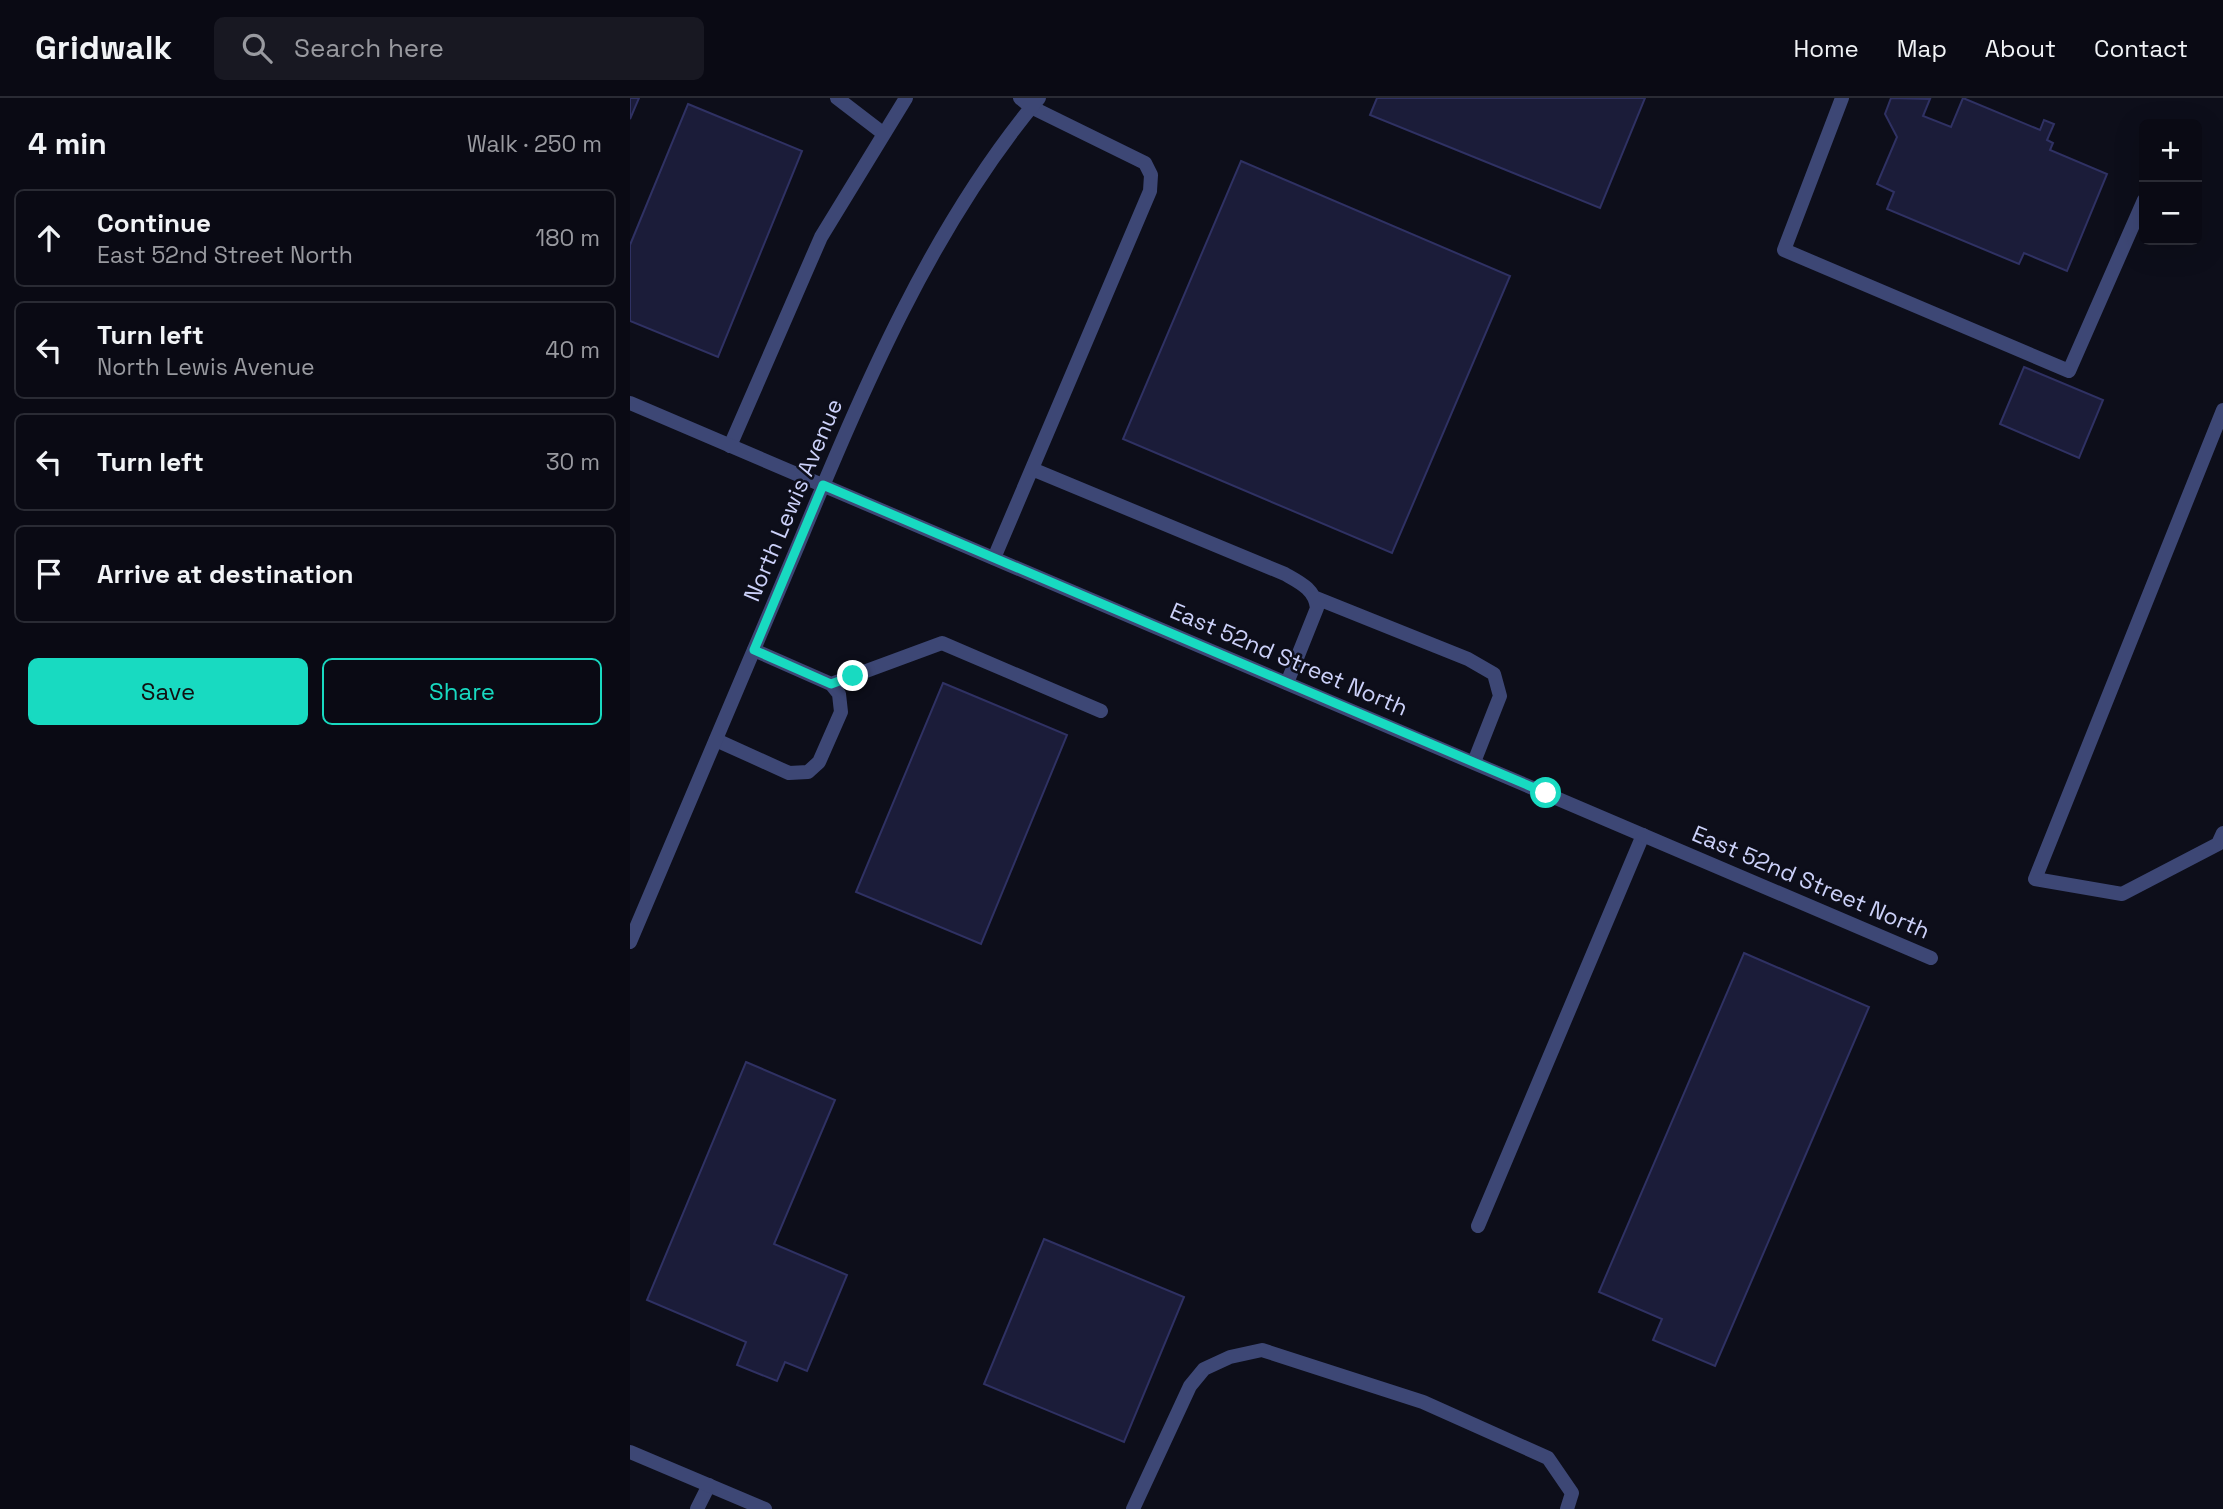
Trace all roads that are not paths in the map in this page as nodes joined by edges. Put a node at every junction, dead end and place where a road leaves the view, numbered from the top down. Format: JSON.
{"nodes":[{"id":1,"x":837,"y":98,"type":"edge"},
{"id":2,"x":906,"y":98,"type":"edge"},
{"id":3,"x":1842,"y":98,"type":"edge"},
{"id":4,"x":1030,"y":101,"type":"edge"},
{"id":5,"x":884,"y":134,"type":"junction"},
{"id":6,"x":2139,"y":211,"type":"edge"},
{"id":7,"x":630,"y":403,"type":"edge"},
{"id":8,"x":2223,"y":410,"type":"edge"},
{"id":9,"x":730,"y":446,"type":"junction"},
{"id":10,"x":1032,"y":469,"type":"junction"},
{"id":11,"x":823,"y":485,"type":"junction"},
{"id":12,"x":994,"y":558,"type":"junction"},
{"id":13,"x":1316,"y":598,"type":"junction"},
{"id":14,"x":754,"y":650,"type":"junction"},
{"id":15,"x":1287,"y":683,"type":"junction"},
{"id":16,"x":831,"y":684,"type":"junction"},
{"id":17,"x":1101,"y":711,"type":"dead end"},
{"id":18,"x":716,"y":740,"type":"junction"},
{"id":19,"x":1474,"y":762,"type":"junction"},
{"id":20,"x":1643,"y":835,"type":"junction"},
{"id":21,"x":2221,"y":841,"type":"edge"},
{"id":22,"x":630,"y":943,"type":"edge"},
{"id":23,"x":1931,"y":958,"type":"dead end"},
{"id":24,"x":1478,"y":1226,"type":"dead end"},
{"id":25,"x":630,"y":1452,"type":"edge"},
{"id":26,"x":709,"y":1485,"type":"junction"},
{"id":27,"x":698,"y":1509,"type":"edge"},
{"id":28,"x":765,"y":1509,"type":"edge"},
{"id":29,"x":1133,"y":1509,"type":"edge"},
{"id":30,"x":1566,"y":1509,"type":"edge"}],
"edges":[{"from":1,"to":5,"type":"street"},
{"from":2,"to":5,"type":"street"},
{"from":3,"to":6,"type":"street"},
{"from":4,"to":10,"type":"street"},
{"from":4,"to":11,"type":"street","name":"North Lewis Avenue"},
{"from":5,"to":9,"type":"street"},
{"from":7,"to":9,"type":"street","name":"East 52nd Street North"},
{"from":8,"to":21,"type":"street"},
{"from":9,"to":11,"type":"street","name":"East 52nd Street North"},
{"from":10,"to":12,"type":"street"},
{"from":10,"to":13,"type":"street"},
{"from":11,"to":12,"type":"street","name":"East 52nd Street North"},
{"from":11,"to":14,"type":"street","name":"North Lewis Avenue"},
{"from":12,"to":15,"type":"street","name":"East 52nd Street North"},
{"from":13,"to":15,"type":"street"},
{"from":13,"to":19,"type":"street"},
{"from":14,"to":16,"type":"street"},
{"from":14,"to":18,"type":"street","name":"North Lewis Avenue"},
{"from":15,"to":19,"type":"street","name":"East 52nd Street North"},
{"from":16,"to":17,"type":"street"},
{"from":16,"to":18,"type":"street"},
{"from":18,"to":22,"type":"street","name":"North Lewis Avenue"},
{"from":19,"to":20,"type":"street","name":"East 52nd Street North"},
{"from":20,"to":23,"type":"street","name":"East 52nd Street North"},
{"from":20,"to":24,"type":"street"},
{"from":25,"to":26,"type":"street"},
{"from":26,"to":27,"type":"street"},
{"from":26,"to":28,"type":"street"},
{"from":29,"to":30,"type":"street"}]}
